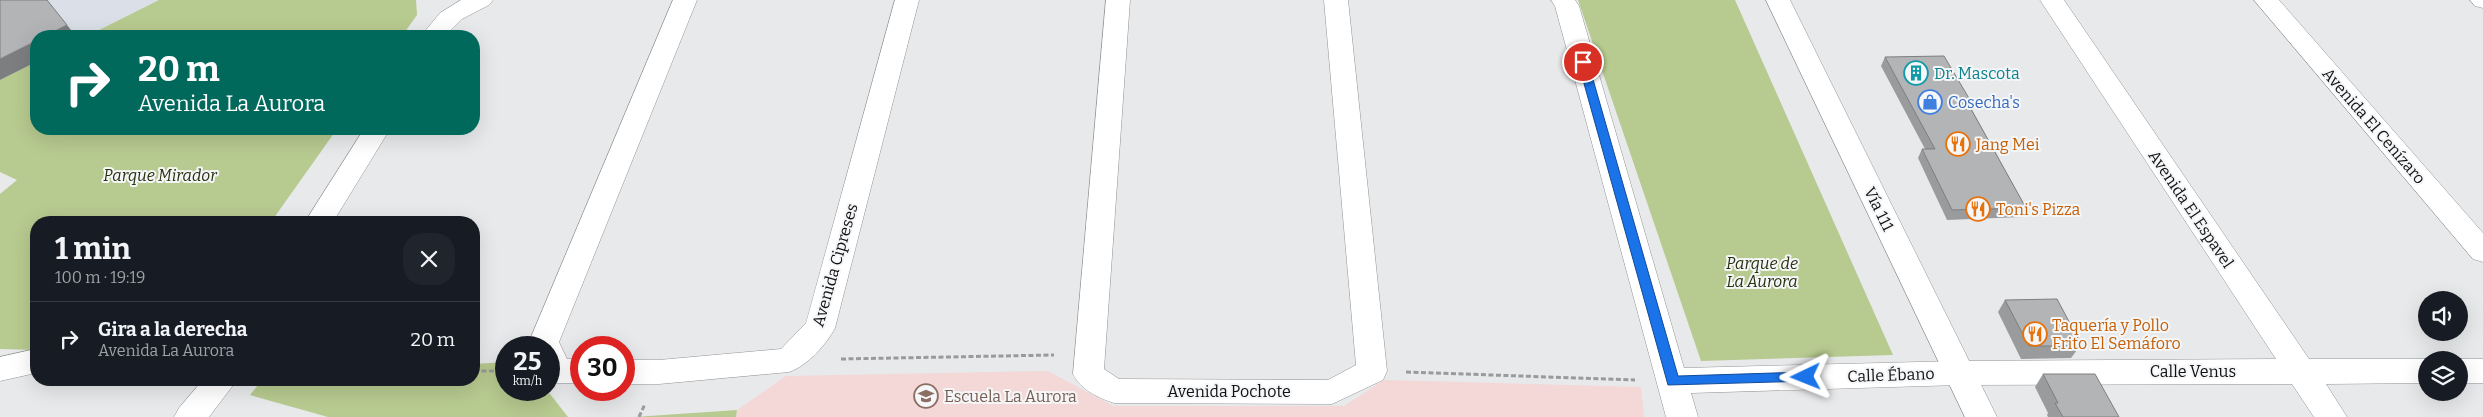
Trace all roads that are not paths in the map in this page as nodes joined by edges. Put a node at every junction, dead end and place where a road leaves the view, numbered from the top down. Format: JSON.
{"nodes":[{"id":1,"x":481,"y":0,"type":"edge"},
{"id":2,"x":685,"y":0,"type":"edge"},
{"id":3,"x":907,"y":0,"type":"edge"},
{"id":4,"x":1118,"y":0,"type":"edge"},
{"id":5,"x":1336,"y":0,"type":"edge"},
{"id":6,"x":1563,"y":0,"type":"edge"},
{"id":7,"x":1778,"y":0,"type":"edge"},
{"id":8,"x":2052,"y":0,"type":"edge"},
{"id":9,"x":2266,"y":0,"type":"edge"},
{"id":10,"x":436,"y":30,"type":"edge"},
{"id":11,"x":373,"y":135,"type":"edge"},
{"id":12,"x":324,"y":216,"type":"edge"},
{"id":13,"x":2483,"y":252,"type":"edge"},
{"id":14,"x":546,"y":336,"type":"edge"},
{"id":15,"x":30,"y":362,"type":"edge"},
{"id":16,"x":0,"y":369,"type":"edge"},
{"id":17,"x":2298,"y":370,"type":"junction"},
{"id":18,"x":2418,"y":371,"type":"edge"},
{"id":19,"x":2468,"y":371,"type":"edge"},
{"id":20,"x":2483,"y":371,"type":"edge"},
{"id":21,"x":635,"y":372,"type":"edge"},
{"id":22,"x":1959,"y":373,"type":"junction"},
{"id":23,"x":1673,"y":381,"type":"junction"},
{"id":24,"x":217,"y":386,"type":"edge"},
{"id":25,"x":190,"y":417,"type":"edge"},
{"id":26,"x":1682,"y":417,"type":"edge"},
{"id":27,"x":1981,"y":417,"type":"edge"},
{"id":28,"x":2331,"y":417,"type":"edge"}],
"edges":[{"from":1,"to":10,"type":"street"},
{"from":2,"to":14,"type":"street"},
{"from":3,"to":21,"type":"street","name":"Avenida Cipreses"},
{"from":4,"to":5,"type":"street","name":"Avenida Pochote"},
{"from":6,"to":23,"type":"street"},
{"from":7,"to":22,"type":"street","name":"Vía 111"},
{"from":8,"to":17,"type":"street","name":"Avenida El Espavel"},
{"from":9,"to":13,"type":"street","name":"Avenida El Cenízaro"},
{"from":11,"to":12,"type":"street"},
{"from":15,"to":16,"type":"street"},
{"from":17,"to":18,"type":"street","name":"Calle Venus"},
{"from":17,"to":22,"type":"street","name":"Calle Venus"},
{"from":17,"to":28,"type":"street","name":"Avenida El Espavel"},
{"from":19,"to":20,"type":"street"},
{"from":22,"to":23,"type":"street","name":"Calle Ébano"},
{"from":22,"to":27,"type":"street","name":"Vía 111"},
{"from":23,"to":26,"type":"street"},
{"from":24,"to":25,"type":"street"}]}
